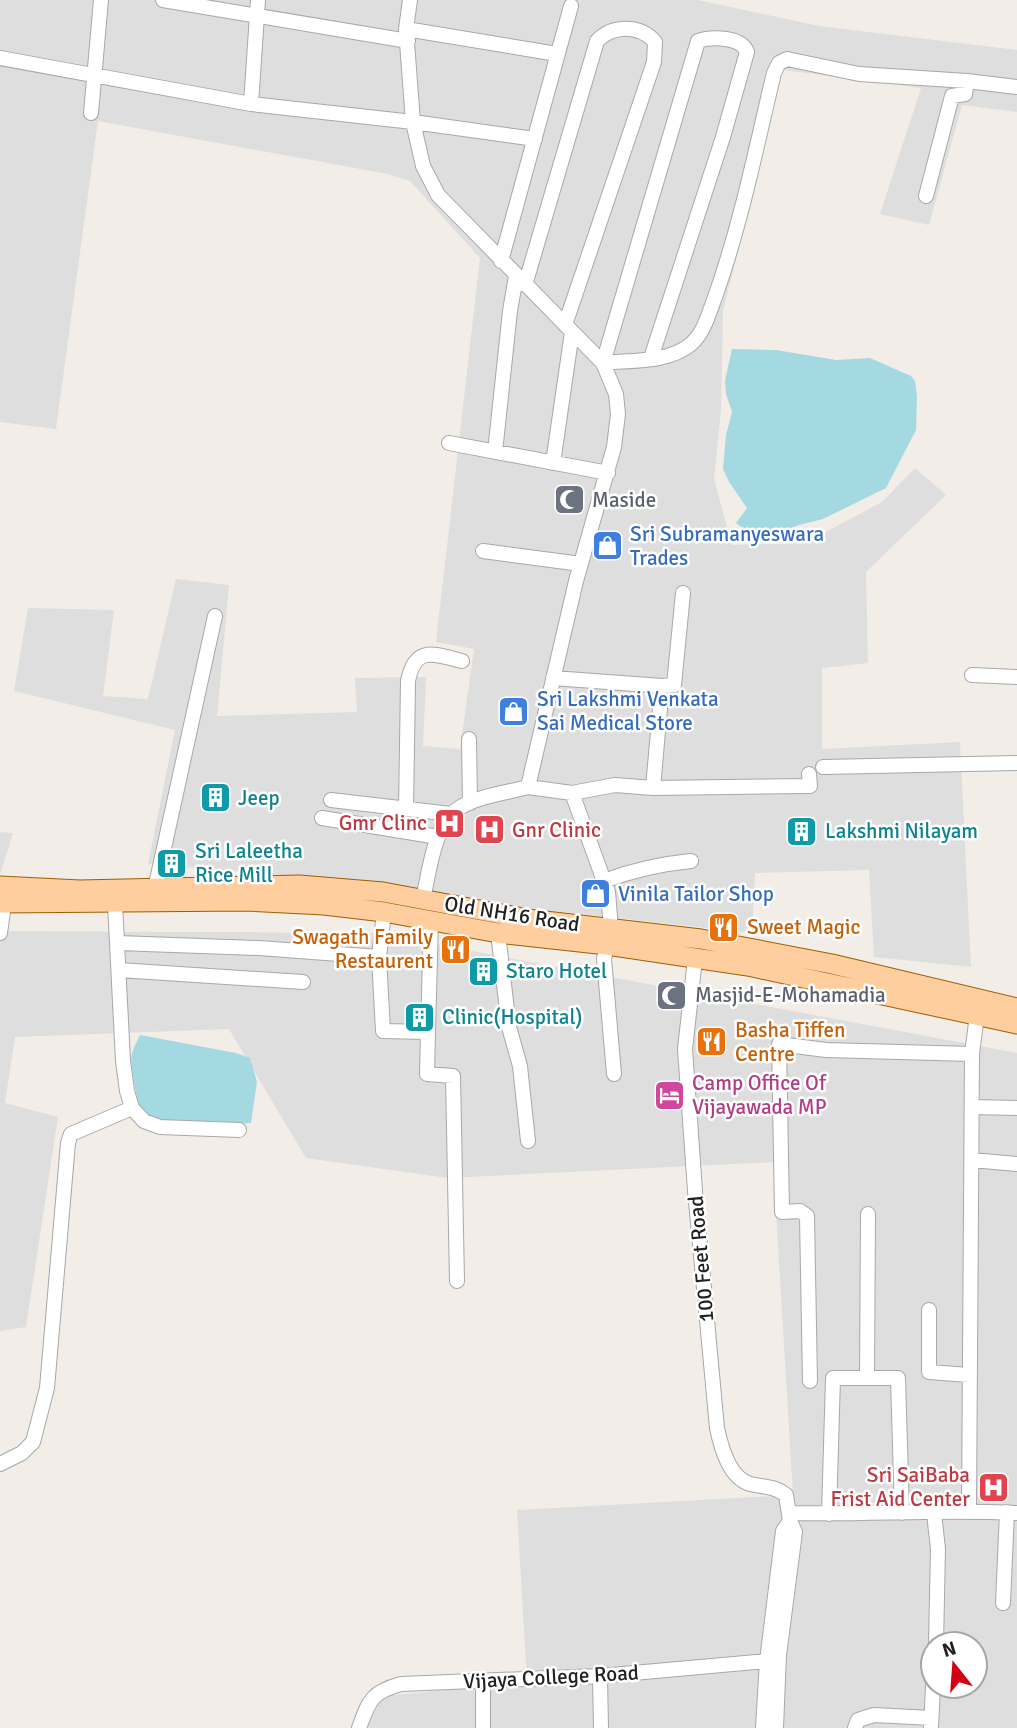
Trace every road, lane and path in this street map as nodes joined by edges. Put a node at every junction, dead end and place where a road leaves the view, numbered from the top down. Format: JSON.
{"nodes":[{"id":1,"x":101,"y":0,"type":"edge"},
{"id":2,"x":163,"y":0,"type":"edge"},
{"id":3,"x":258,"y":0,"type":"edge"},
{"id":4,"x":410,"y":0,"type":"edge"},
{"id":5,"x":571,"y":6,"type":"dead end"},
{"id":6,"x":257,"y":16,"type":"junction"},
{"id":7,"x":407,"y":35,"type":"junction"},
{"id":8,"x":557,"y":54,"type":"junction"},
{"id":9,"x":0,"y":58,"type":"edge"},
{"id":10,"x":96,"y":75,"type":"junction"},
{"id":11,"x":967,"y":80,"type":"junction"},
{"id":12,"x":1017,"y":88,"type":"edge"},
{"id":13,"x":251,"y":104,"type":"junction"},
{"id":14,"x":91,"y":113,"type":"dead end"},
{"id":15,"x":413,"y":122,"type":"junction"},
{"id":16,"x":535,"y":139,"type":"junction"},
{"id":17,"x":926,"y":196,"type":"dead end"},
{"id":18,"x":501,"y":261,"type":"junction"},
{"id":19,"x":520,"y":281,"type":"junction"},
{"id":20,"x":569,"y":329,"type":"junction"},
{"id":21,"x":651,"y":358,"type":"junction"},
{"id":22,"x":603,"y":363,"type":"junction"},
{"id":23,"x":449,"y":443,"type":"dead end"},
{"id":24,"x":495,"y":452,"type":"junction"},
{"id":25,"x":553,"y":463,"type":"junction"},
{"id":26,"x":608,"y":473,"type":"junction"},
{"id":27,"x":484,"y":551,"type":"dead end"},
{"id":28,"x":580,"y":564,"type":"junction"},
{"id":29,"x":683,"y":593,"type":"dead end"},
{"id":30,"x":215,"y":616,"type":"dead end"},
{"id":31,"x":462,"y":661,"type":"dead end"},
{"id":32,"x":972,"y":675,"type":"dead end"},
{"id":33,"x":1017,"y":677,"type":"edge"},
{"id":34,"x":553,"y":678,"type":"junction"},
{"id":35,"x":662,"y":685,"type":"junction"},
{"id":36,"x":470,"y":739,"type":"dead end"},
{"id":37,"x":1017,"y":763,"type":"edge"},
{"id":38,"x":528,"y":787,"type":"junction"},
{"id":39,"x":653,"y":788,"type":"junction"},
{"id":40,"x":572,"y":793,"type":"junction"},
{"id":41,"x":331,"y":800,"type":"dead end"},
{"id":42,"x":470,"y":803,"type":"junction"},
{"id":43,"x":406,"y":809,"type":"junction"},
{"id":44,"x":451,"y":814,"type":"junction"},
{"id":45,"x":322,"y":818,"type":"dead end"},
{"id":46,"x":438,"y":837,"type":"junction"},
{"id":47,"x":691,"y":861,"type":"dead end"},
{"id":48,"x":604,"y":881,"type":"junction"},
{"id":49,"x":155,"y":889,"type":"junction"},
{"id":50,"x":1,"y":898,"type":"edge"},
{"id":51,"x":423,"y":899,"type":"junction"},
{"id":52,"x":115,"y":904,"type":"junction"},
{"id":53,"x":384,"y":912,"type":"junction"},
{"id":54,"x":430,"y":920,"type":"junction"},
{"id":55,"x":0,"y":933,"type":"edge"},
{"id":56,"x":498,"y":933,"type":"junction"},
{"id":57,"x":609,"y":937,"type":"junction"},
{"id":58,"x":701,"y":939,"type":"junction"},
{"id":59,"x":118,"y":943,"type":"junction"},
{"id":60,"x":379,"y":957,"type":"junction"},
{"id":61,"x":695,"y":959,"type":"junction"},
{"id":62,"x":119,"y":970,"type":"junction"},
{"id":63,"x":303,"y":982,"type":"dead end"},
{"id":64,"x":1017,"y":1008,"type":"edge"},
{"id":65,"x":977,"y":1015,"type":"junction"},
{"id":66,"x":1017,"y":1024,"type":"edge"},
{"id":67,"x":428,"y":1032,"type":"junction"},
{"id":68,"x":972,"y":1054,"type":"junction"},
{"id":69,"x":614,"y":1074,"type":"dead end"},
{"id":70,"x":972,"y":1107,"type":"junction"},
{"id":71,"x":132,"y":1108,"type":"junction"},
{"id":72,"x":1017,"y":1108,"type":"edge"},
{"id":73,"x":239,"y":1130,"type":"dead end"},
{"id":74,"x":528,"y":1141,"type":"dead end"},
{"id":75,"x":972,"y":1160,"type":"junction"},
{"id":76,"x":1017,"y":1164,"type":"edge"},
{"id":77,"x":868,"y":1214,"type":"dead end"},
{"id":78,"x":457,"y":1281,"type":"dead end"},
{"id":79,"x":929,"y":1310,"type":"dead end"},
{"id":80,"x":969,"y":1375,"type":"junction"},
{"id":81,"x":867,"y":1376,"type":"junction"},
{"id":82,"x":810,"y":1381,"type":"dead end"},
{"id":83,"x":0,"y":1464,"type":"edge"},
{"id":84,"x":969,"y":1510,"type":"junction"},
{"id":85,"x":902,"y":1513,"type":"junction"},
{"id":86,"x":1012,"y":1513,"type":"edge"},
{"id":87,"x":829,"y":1514,"type":"junction"},
{"id":88,"x":934,"y":1514,"type":"junction"},
{"id":89,"x":790,"y":1517,"type":"junction"},
{"id":90,"x":1003,"y":1603,"type":"dead end"},
{"id":91,"x":936,"y":1630,"type":"edge"},
{"id":92,"x":767,"y":1661,"type":"junction"},
{"id":93,"x":600,"y":1676,"type":"junction"},
{"id":94,"x":483,"y":1682,"type":"junction"},
{"id":95,"x":932,"y":1700,"type":"edge"},
{"id":96,"x":931,"y":1723,"type":"edge"},
{"id":97,"x":359,"y":1728,"type":"edge"},
{"id":98,"x":483,"y":1728,"type":"edge"},
{"id":99,"x":601,"y":1728,"type":"edge"},
{"id":100,"x":763,"y":1728,"type":"edge"},
{"id":101,"x":776,"y":1728,"type":"edge"},
{"id":102,"x":855,"y":1728,"type":"edge"}],
"edges":[{"from":1,"to":10,"type":"street"},
{"from":2,"to":6,"type":"street"},
{"from":3,"to":6,"type":"street"},
{"from":4,"to":7,"type":"street"},
{"from":5,"to":8,"type":"street"},
{"from":6,"to":7,"type":"street"},
{"from":6,"to":13,"type":"street"},
{"from":7,"to":8,"type":"street"},
{"from":7,"to":15,"type":"street"},
{"from":8,"to":16,"type":"street"},
{"from":9,"to":10,"type":"street"},
{"from":10,"to":13,"type":"street"},
{"from":10,"to":14,"type":"street"},
{"from":11,"to":12,"type":"street"},
{"from":11,"to":17,"type":"street"},
{"from":11,"to":21,"type":"street"},
{"from":13,"to":15,"type":"street"},
{"from":15,"to":16,"type":"street"},
{"from":15,"to":18,"type":"street"},
{"from":16,"to":18,"type":"street"},
{"from":18,"to":19,"type":"street"},
{"from":19,"to":20,"type":"street"},
{"from":19,"to":20,"type":"street"},
{"from":19,"to":24,"type":"street"},
{"from":20,"to":22,"type":"street"},
{"from":20,"to":25,"type":"street"},
{"from":21,"to":22,"type":"street"},
{"from":21,"to":22,"type":"street"},
{"from":22,"to":26,"type":"street"},
{"from":23,"to":24,"type":"street"},
{"from":24,"to":25,"type":"street"},
{"from":25,"to":26,"type":"street"},
{"from":26,"to":28,"type":"street"},
{"from":27,"to":28,"type":"street"},
{"from":28,"to":34,"type":"street"},
{"from":29,"to":35,"type":"street"},
{"from":30,"to":49,"type":"street"},
{"from":31,"to":43,"type":"street"},
{"from":32,"to":33,"type":"street"},
{"from":34,"to":35,"type":"street"},
{"from":34,"to":38,"type":"street"},
{"from":35,"to":39,"type":"street"},
{"from":36,"to":42,"type":"street"},
{"from":37,"to":39,"type":"street"},
{"from":38,"to":40,"type":"street"},
{"from":38,"to":42,"type":"street"},
{"from":39,"to":40,"type":"street"},
{"from":40,"to":48,"type":"street"},
{"from":41,"to":43,"type":"street"},
{"from":42,"to":44,"type":"street"},
{"from":43,"to":44,"type":"street"},
{"from":44,"to":46,"type":"street"},
{"from":45,"to":46,"type":"street"},
{"from":46,"to":51,"type":"street"},
{"from":47,"to":48,"type":"street"},
{"from":48,"to":57,"type":"street"},
{"from":49,"to":50,"type":"main road","name":"Old NH16 Road"},
{"from":49,"to":51,"type":"main road","name":"Old NH16 Road"},
{"from":50,"to":52,"type":"main road","name":"Old NH16 Road"},
{"from":50,"to":55,"type":"street"},
{"from":51,"to":57,"type":"main road","name":"Old NH16 Road"},
{"from":52,"to":53,"type":"main road","name":"Old NH16 Road"},
{"from":52,"to":59,"type":"street"},
{"from":53,"to":54,"type":"main road","name":"Old NH16 Road"},
{"from":53,"to":60,"type":"street"},
{"from":54,"to":56,"type":"main road","name":"Old NH16 Road"},
{"from":54,"to":67,"type":"street"},
{"from":56,"to":57,"type":"main road","name":"Old NH16 Road"},
{"from":56,"to":74,"type":"street"},
{"from":57,"to":58,"type":"main road","name":"Old NH16 Road"},
{"from":57,"to":61,"type":"main road","name":"Old NH16 Road"},
{"from":57,"to":69,"type":"street"},
{"from":58,"to":61,"type":"main road"},
{"from":58,"to":64,"type":"main road","name":"Old NH16 Road"},
{"from":59,"to":60,"type":"street"},
{"from":59,"to":62,"type":"street"},
{"from":60,"to":67,"type":"street"},
{"from":61,"to":65,"type":"main road","name":"Old NH16 Road"},
{"from":61,"to":89,"type":"street","name":"100 Feet Road"},
{"from":62,"to":63,"type":"street"},
{"from":62,"to":71,"type":"street"},
{"from":65,"to":66,"type":"main road","name":"Old NH16 Road"},
{"from":65,"to":68,"type":"street"},
{"from":67,"to":78,"type":"street"},
{"from":68,"to":70,"type":"street"},
{"from":68,"to":82,"type":"street"},
{"from":70,"to":72,"type":"street"},
{"from":70,"to":75,"type":"street"},
{"from":71,"to":73,"type":"street"},
{"from":71,"to":83,"type":"street"},
{"from":75,"to":76,"type":"street"},
{"from":75,"to":80,"type":"street"},
{"from":77,"to":81,"type":"street"},
{"from":79,"to":80,"type":"street"},
{"from":80,"to":84,"type":"street"},
{"from":81,"to":85,"type":"street"},
{"from":81,"to":87,"type":"street"},
{"from":84,"to":86,"type":"street"},
{"from":84,"to":88,"type":"street"},
{"from":85,"to":87,"type":"street"},
{"from":85,"to":88,"type":"street"},
{"from":86,"to":90,"type":"street"},
{"from":87,"to":89,"type":"street"},
{"from":88,"to":91,"type":"street"},
{"from":89,"to":92,"type":"street"},
{"from":89,"to":101,"type":"street"},
{"from":92,"to":93,"type":"street","name":"Vijaya College Road"},
{"from":92,"to":100,"type":"street"},
{"from":93,"to":94,"type":"street","name":"Vijaya College Road"},
{"from":93,"to":99,"type":"street"},
{"from":94,"to":97,"type":"street","name":"Vijaya College Road"},
{"from":94,"to":98,"type":"street"},
{"from":95,"to":96,"type":"street"},
{"from":96,"to":102,"type":"street"}]}
